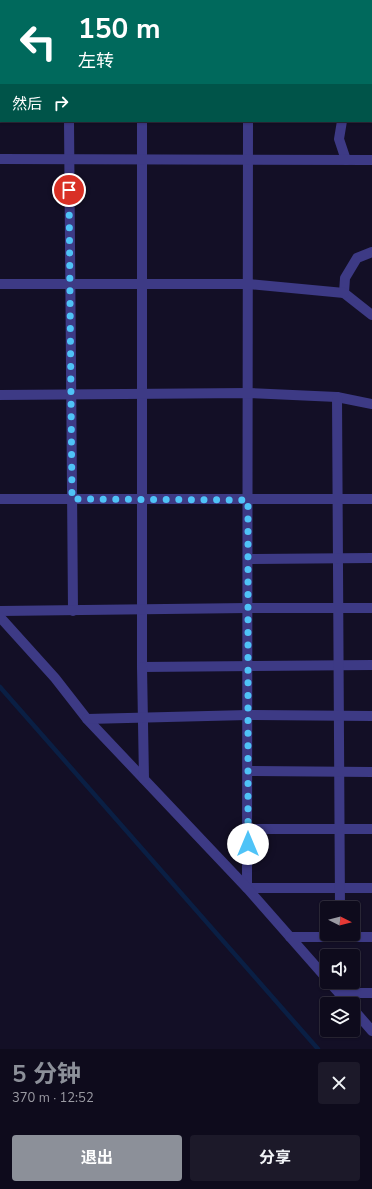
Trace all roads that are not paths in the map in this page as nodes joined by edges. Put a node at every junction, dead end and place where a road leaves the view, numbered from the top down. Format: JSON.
{"nodes":[{"id":1,"x":70,"y":122,"type":"edge"},
{"id":2,"x":142,"y":122,"type":"edge"},
{"id":3,"x":248,"y":122,"type":"edge"},
{"id":4,"x":342,"y":122,"type":"edge"},
{"id":5,"x":0,"y":159,"type":"edge"},
{"id":6,"x":69,"y":159,"type":"junction"},
{"id":7,"x":142,"y":159,"type":"junction"},
{"id":8,"x":248,"y":160,"type":"junction"},
{"id":9,"x":346,"y":160,"type":"junction"},
{"id":10,"x":372,"y":160,"type":"edge"},
{"id":11,"x":372,"y":252,"type":"edge"},
{"id":12,"x":0,"y":284,"type":"edge"},
{"id":13,"x":70,"y":284,"type":"junction"},
{"id":14,"x":142,"y":284,"type":"junction"},
{"id":15,"x":248,"y":284,"type":"junction"},
{"id":16,"x":344,"y":293,"type":"junction"},
{"id":17,"x":372,"y":315,"type":"edge"},
{"id":18,"x":248,"y":393,"type":"junction"},
{"id":19,"x":71,"y":394,"type":"junction"},
{"id":20,"x":142,"y":394,"type":"junction"},
{"id":21,"x":0,"y":395,"type":"edge"},
{"id":22,"x":337,"y":397,"type":"junction"},
{"id":23,"x":372,"y":404,"type":"edge"},
{"id":24,"x":0,"y":498,"type":"edge"},
{"id":25,"x":72,"y":499,"type":"junction"},
{"id":26,"x":142,"y":499,"type":"junction"},
{"id":27,"x":338,"y":499,"type":"junction"},
{"id":28,"x":372,"y":499,"type":"edge"},
{"id":29,"x":248,"y":500,"type":"junction"},
{"id":30,"x":338,"y":558,"type":"junction"},
{"id":31,"x":372,"y":558,"type":"edge"},
{"id":32,"x":248,"y":559,"type":"junction"},
{"id":33,"x":248,"y":608,"type":"junction"},
{"id":34,"x":338,"y":608,"type":"junction"},
{"id":35,"x":372,"y":608,"type":"edge"},
{"id":36,"x":142,"y":610,"type":"junction"},
{"id":37,"x":0,"y":611,"type":"edge"},
{"id":38,"x":73,"y":611,"type":"junction"},
{"id":39,"x":0,"y":617,"type":"edge"},
{"id":40,"x":372,"y":665,"type":"edge"},
{"id":41,"x":248,"y":666,"type":"junction"},
{"id":42,"x":338,"y":666,"type":"junction"},
{"id":43,"x":142,"y":667,"type":"junction"},
{"id":44,"x":248,"y":715,"type":"junction"},
{"id":45,"x":339,"y":716,"type":"junction"},
{"id":46,"x":372,"y":716,"type":"edge"},
{"id":47,"x":143,"y":717,"type":"junction"},
{"id":48,"x":87,"y":719,"type":"junction"},
{"id":49,"x":248,"y":771,"type":"junction"},
{"id":50,"x":339,"y":772,"type":"junction"},
{"id":51,"x":372,"y":772,"type":"edge"},
{"id":52,"x":144,"y":779,"type":"junction"},
{"id":53,"x":248,"y":829,"type":"junction"},
{"id":54,"x":339,"y":829,"type":"junction"},
{"id":55,"x":372,"y":829,"type":"edge"},
{"id":56,"x":248,"y":888,"type":"junction"},
{"id":57,"x":340,"y":888,"type":"junction"},
{"id":58,"x":372,"y":888,"type":"edge"},
{"id":59,"x":340,"y":901,"type":"edge"},
{"id":60,"x":320,"y":936,"type":"edge"},
{"id":61,"x":290,"y":937,"type":"junction"},
{"id":62,"x":360,"y":937,"type":"edge"},
{"id":63,"x":372,"y":937,"type":"edge"},
{"id":64,"x":320,"y":971,"type":"edge"},
{"id":65,"x":335,"y":989,"type":"edge"},
{"id":66,"x":339,"y":993,"type":"junction"},
{"id":67,"x":372,"y":993,"type":"edge"},
{"id":68,"x":343,"y":997,"type":"edge"},
{"id":69,"x":360,"y":1017,"type":"edge"},
{"id":70,"x":372,"y":1031,"type":"edge"}],
"edges":[{"from":1,"to":6,"type":"lane"},
{"from":2,"to":7,"type":"lane"},
{"from":3,"to":8,"type":"lane"},
{"from":4,"to":9,"type":"lane"},
{"from":5,"to":6,"type":"lane"},
{"from":6,"to":7,"type":"lane"},
{"from":6,"to":13,"type":"lane"},
{"from":7,"to":8,"type":"lane"},
{"from":7,"to":14,"type":"lane"},
{"from":8,"to":9,"type":"lane"},
{"from":8,"to":15,"type":"lane"},
{"from":9,"to":10,"type":"lane"},
{"from":11,"to":16,"type":"lane"},
{"from":12,"to":13,"type":"lane"},
{"from":13,"to":14,"type":"lane"},
{"from":13,"to":19,"type":"lane"},
{"from":14,"to":15,"type":"lane"},
{"from":14,"to":20,"type":"lane"},
{"from":15,"to":16,"type":"lane"},
{"from":15,"to":18,"type":"lane"},
{"from":16,"to":17,"type":"lane"},
{"from":18,"to":20,"type":"lane"},
{"from":18,"to":22,"type":"lane"},
{"from":18,"to":29,"type":"lane"},
{"from":19,"to":20,"type":"lane"},
{"from":19,"to":21,"type":"lane"},
{"from":19,"to":25,"type":"lane"},
{"from":20,"to":26,"type":"lane"},
{"from":22,"to":23,"type":"lane"},
{"from":22,"to":27,"type":"lane"},
{"from":24,"to":25,"type":"lane"},
{"from":25,"to":26,"type":"lane"},
{"from":25,"to":38,"type":"lane"},
{"from":26,"to":29,"type":"lane"},
{"from":26,"to":36,"type":"lane"},
{"from":27,"to":28,"type":"lane"},
{"from":27,"to":29,"type":"lane"},
{"from":27,"to":30,"type":"lane"},
{"from":29,"to":32,"type":"lane"},
{"from":30,"to":31,"type":"lane"},
{"from":30,"to":32,"type":"lane"},
{"from":30,"to":34,"type":"lane"},
{"from":32,"to":33,"type":"lane"},
{"from":33,"to":34,"type":"lane"},
{"from":33,"to":36,"type":"lane"},
{"from":33,"to":41,"type":"lane"},
{"from":34,"to":35,"type":"lane"},
{"from":34,"to":42,"type":"lane"},
{"from":36,"to":38,"type":"lane"},
{"from":36,"to":43,"type":"lane"},
{"from":37,"to":38,"type":"lane"},
{"from":39,"to":48,"type":"lane"},
{"from":40,"to":42,"type":"lane"},
{"from":41,"to":42,"type":"lane"},
{"from":41,"to":43,"type":"lane"},
{"from":41,"to":44,"type":"lane"},
{"from":42,"to":45,"type":"lane"},
{"from":43,"to":47,"type":"lane"},
{"from":44,"to":45,"type":"lane"},
{"from":44,"to":47,"type":"lane"},
{"from":44,"to":49,"type":"lane"},
{"from":45,"to":46,"type":"lane"},
{"from":45,"to":50,"type":"lane"},
{"from":47,"to":48,"type":"lane"},
{"from":47,"to":52,"type":"lane"},
{"from":48,"to":52,"type":"lane"},
{"from":49,"to":50,"type":"lane"},
{"from":49,"to":53,"type":"lane"},
{"from":50,"to":51,"type":"lane"},
{"from":50,"to":54,"type":"lane"},
{"from":52,"to":56,"type":"lane"},
{"from":53,"to":54,"type":"lane"},
{"from":53,"to":56,"type":"lane"},
{"from":54,"to":55,"type":"lane"},
{"from":54,"to":57,"type":"lane"},
{"from":56,"to":57,"type":"lane"},
{"from":56,"to":61,"type":"lane"},
{"from":57,"to":58,"type":"lane"},
{"from":57,"to":59,"type":"lane"},
{"from":60,"to":61,"type":"lane"},
{"from":61,"to":64,"type":"lane"},
{"from":62,"to":63,"type":"lane"},
{"from":65,"to":66,"type":"lane"},
{"from":66,"to":67,"type":"lane"},
{"from":66,"to":68,"type":"lane"},
{"from":69,"to":70,"type":"lane"}]}
